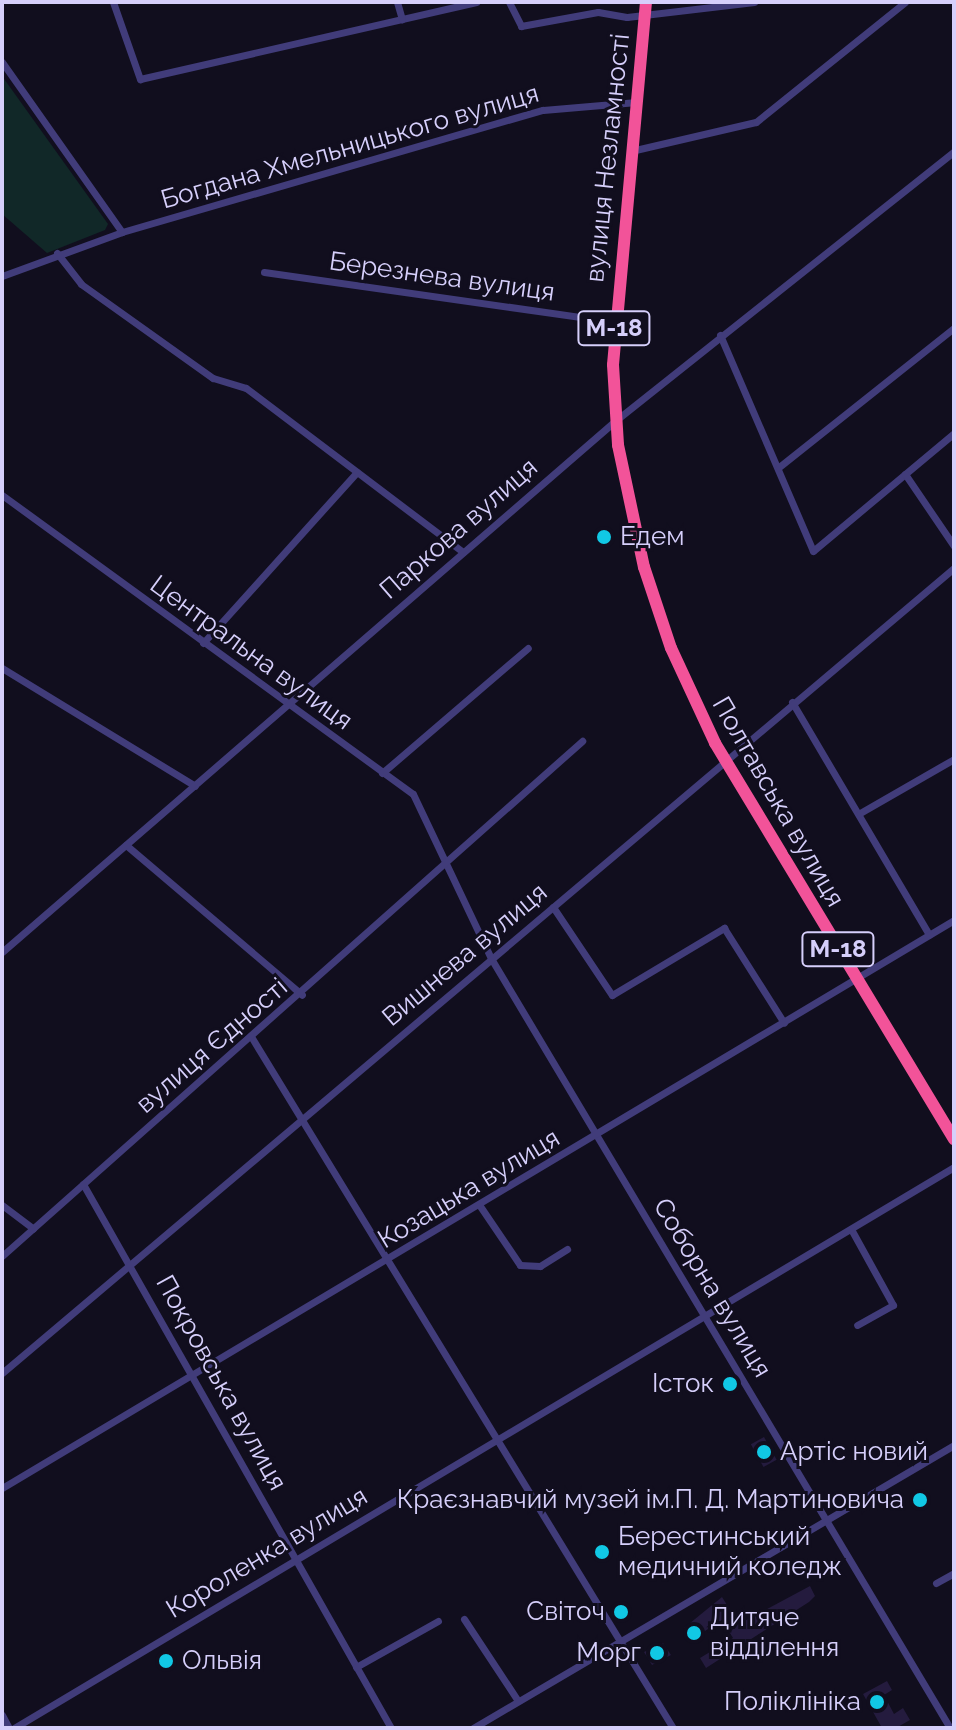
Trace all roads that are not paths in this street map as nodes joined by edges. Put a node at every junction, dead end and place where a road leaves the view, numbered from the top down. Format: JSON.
{"nodes":[{"id":1,"x":113,"y":2,"type":"edge"},
{"id":2,"x":397,"y":2,"type":"edge"},
{"id":3,"x":476,"y":2,"type":"edge"},
{"id":4,"x":509,"y":2,"type":"edge"},
{"id":5,"x":646,"y":2,"type":"edge"},
{"id":6,"x":754,"y":2,"type":"edge"},
{"id":7,"x":905,"y":2,"type":"edge"},
{"id":8,"x":644,"y":16,"type":"junction"},
{"id":9,"x":402,"y":19,"type":"junction"},
{"id":10,"x":2,"y":62,"type":"edge"},
{"id":11,"x":637,"y":102,"type":"junction"},
{"id":12,"x":631,"y":151,"type":"junction"},
{"id":13,"x":954,"y":151,"type":"edge"},
{"id":14,"x":122,"y":232,"type":"junction"},
{"id":15,"x":57,"y":253,"type":"junction"},
{"id":16,"x":264,"y":272,"type":"dead end"},
{"id":17,"x":2,"y":276,"type":"edge"},
{"id":18,"x":614,"y":322,"type":"junction"},
{"id":19,"x":954,"y":328,"type":"edge"},
{"id":20,"x":720,"y":335,"type":"junction"},
{"id":21,"x":615,"y":421,"type":"junction"},
{"id":22,"x":954,"y":433,"type":"edge"},
{"id":23,"x":779,"y":467,"type":"junction"},
{"id":24,"x":357,"y":472,"type":"junction"},
{"id":25,"x":905,"y":474,"type":"junction"},
{"id":26,"x":2,"y":495,"type":"edge"},
{"id":27,"x":954,"y":546,"type":"edge"},
{"id":28,"x":463,"y":552,"type":"junction"},
{"id":29,"x":954,"y":568,"type":"edge"},
{"id":30,"x":203,"y":643,"type":"junction"},
{"id":31,"x":528,"y":648,"type":"dead end"},
{"id":32,"x":671,"y":648,"type":"joint"},
{"id":33,"x":2,"y":668,"type":"edge"},
{"id":34,"x":792,"y":702,"type":"junction"},
{"id":35,"x":285,"y":704,"type":"junction"},
{"id":36,"x":582,"y":741,"type":"dead end"},
{"id":37,"x":724,"y":757,"type":"junction"},
{"id":38,"x":954,"y":759,"type":"edge"},
{"id":39,"x":382,"y":773,"type":"junction"},
{"id":40,"x":195,"y":786,"type":"junction"},
{"id":41,"x":860,"y":813,"type":"junction"},
{"id":42,"x":126,"y":845,"type":"junction"},
{"id":43,"x":448,"y":866,"type":"junction"},
{"id":44,"x":553,"y":907,"type":"junction"},
{"id":45,"x":954,"y":920,"type":"edge"},
{"id":46,"x":929,"y":935,"type":"junction"},
{"id":47,"x":2,"y":952,"type":"edge"},
{"id":48,"x":492,"y":960,"type":"junction"},
{"id":49,"x":857,"y":979,"type":"junction"},
{"id":50,"x":302,"y":995,"type":"junction"},
{"id":51,"x":784,"y":1023,"type":"junction"},
{"id":52,"x":252,"y":1038,"type":"junction"},
{"id":53,"x":304,"y":1118,"type":"junction"},
{"id":54,"x":596,"y":1136,"type":"junction"},
{"id":55,"x":954,"y":1139,"type":"edge"},
{"id":56,"x":954,"y":1167,"type":"edge"},
{"id":57,"x":83,"y":1184,"type":"junction"},
{"id":58,"x":2,"y":1205,"type":"edge"},
{"id":59,"x":480,"y":1206,"type":"junction"},
{"id":60,"x":33,"y":1228,"type":"junction"},
{"id":61,"x":851,"y":1229,"type":"junction"},
{"id":62,"x":567,"y":1249,"type":"dead end"},
{"id":63,"x":2,"y":1256,"type":"edge"},
{"id":64,"x":389,"y":1261,"type":"junction"},
{"id":65,"x":131,"y":1263,"type":"junction"},
{"id":66,"x":707,"y":1318,"type":"junction"},
{"id":67,"x":857,"y":1325,"type":"dead end"},
{"id":68,"x":2,"y":1373,"type":"edge"},
{"id":69,"x":195,"y":1373,"type":"junction"},
{"id":70,"x":497,"y":1439,"type":"junction"},
{"id":71,"x":954,"y":1445,"type":"edge"},
{"id":72,"x":2,"y":1488,"type":"edge"},
{"id":73,"x":829,"y":1518,"type":"junction"},
{"id":74,"x":296,"y":1558,"type":"junction"},
{"id":75,"x":954,"y":1573,"type":"edge"},
{"id":76,"x":936,"y":1583,"type":"dead end"},
{"id":77,"x":464,"y":1619,"type":"dead end"},
{"id":78,"x":438,"y":1621,"type":"dead end"},
{"id":79,"x":621,"y":1638,"type":"junction"},
{"id":80,"x":356,"y":1667,"type":"junction"},
{"id":81,"x":518,"y":1701,"type":"junction"},
{"id":82,"x":2,"y":1715,"type":"edge"},
{"id":83,"x":950,"y":1727,"type":"edge"},
{"id":84,"x":12,"y":1728,"type":"edge"},
{"id":85,"x":391,"y":1728,"type":"edge"},
{"id":86,"x":473,"y":1728,"type":"edge"},
{"id":87,"x":673,"y":1728,"type":"edge"}],
"edges":[{"from":1,"to":9,"type":"street"},
{"from":2,"to":9,"type":"street"},
{"from":3,"to":9,"type":"street"},
{"from":4,"to":8,"type":"street"},
{"from":5,"to":8,"type":"highway","name":"вулиця Незламності","number":"М-18"},
{"from":6,"to":8,"type":"street"},
{"from":7,"to":12,"type":"street"},
{"from":8,"to":11,"type":"highway","name":"вулиця Незламності","number":"М-18"},
{"from":10,"to":14,"type":"street"},
{"from":11,"to":12,"type":"highway","name":"вулиця Незламності","number":"М-18"},
{"from":11,"to":14,"type":"street","name":"Богдана Хмельницького вулиця"},
{"from":12,"to":18,"type":"highway","name":"вулиця Незламності","number":"М-18"},
{"from":13,"to":20,"type":"street","name":"Паркова вулиця"},
{"from":14,"to":15,"type":"street","name":"Богдана Хмельницького вулиця"},
{"from":15,"to":17,"type":"street","name":"Богдана Хмельницького вулиця"},
{"from":15,"to":24,"type":"street"},
{"from":16,"to":18,"type":"street","name":"Березнева вулиця"},
{"from":18,"to":21,"type":"highway","name":"вулиця Незламності","number":"М-18"},
{"from":19,"to":23,"type":"street"},
{"from":20,"to":21,"type":"street","name":"Паркова вулиця"},
{"from":20,"to":23,"type":"street"},
{"from":21,"to":28,"type":"street","name":"Паркова вулиця"},
{"from":21,"to":32,"type":"highway","name":"вулиця Незламності","number":"М-18"},
{"from":22,"to":25,"type":"street"},
{"from":23,"to":25,"type":"street"},
{"from":24,"to":28,"type":"street"},
{"from":24,"to":30,"type":"street"},
{"from":25,"to":27,"type":"street"},
{"from":26,"to":30,"type":"street","name":"Центральна вулиця"},
{"from":28,"to":35,"type":"street","name":"Паркова вулиця"},
{"from":29,"to":34,"type":"street","name":"Вишнева вулиця"},
{"from":30,"to":35,"type":"street","name":"Центральна вулиця"},
{"from":31,"to":39,"type":"street"},
{"from":32,"to":37,"type":"highway","name":"Полтавська вулиця","number":"М-18"},
{"from":33,"to":40,"type":"street"},
{"from":34,"to":37,"type":"street","name":"Вишнева вулиця"},
{"from":34,"to":41,"type":"street"},
{"from":35,"to":39,"type":"street","name":"Центральна вулиця"},
{"from":35,"to":40,"type":"street","name":"Паркова вулиця"},
{"from":36,"to":43,"type":"street","name":"вулиця Єдності"},
{"from":37,"to":44,"type":"street","name":"Вишнева вулиця"},
{"from":37,"to":49,"type":"highway","name":"Полтавська вулиця","number":"М-18"},
{"from":38,"to":41,"type":"street"},
{"from":39,"to":43,"type":"street","name":"Центральна вулиця"},
{"from":40,"to":42,"type":"street","name":"Паркова вулиця"},
{"from":41,"to":46,"type":"street"},
{"from":42,"to":47,"type":"street","name":"Паркова вулиця"},
{"from":42,"to":50,"type":"street"},
{"from":43,"to":48,"type":"street","name":"Соборна вулиця"},
{"from":43,"to":50,"type":"street","name":"вулиця Єдності"},
{"from":44,"to":48,"type":"street","name":"Вишнева вулиця"},
{"from":44,"to":51,"type":"street"},
{"from":45,"to":46,"type":"street","name":"Козацька вулиця"},
{"from":46,"to":49,"type":"street","name":"Козацька вулиця"},
{"from":48,"to":53,"type":"street","name":"Вишнева вулиця"},
{"from":48,"to":54,"type":"street","name":"Соборна вулиця"},
{"from":49,"to":51,"type":"street","name":"Козацька вулиця"},
{"from":49,"to":55,"type":"highway","name":"Полтавська вулиця","number":"М-18"},
{"from":50,"to":52,"type":"street","name":"вулиця Єдності"},
{"from":51,"to":54,"type":"street","name":"Козацька вулиця"},
{"from":52,"to":53,"type":"street"},
{"from":52,"to":57,"type":"street","name":"вулиця Єдності"},
{"from":53,"to":64,"type":"street"},
{"from":53,"to":65,"type":"street","name":"Вишнева вулиця"},
{"from":54,"to":59,"type":"street","name":"Козацька вулиця"},
{"from":54,"to":66,"type":"street","name":"Соборна вулиця"},
{"from":56,"to":61,"type":"street","name":"Короленка вулиця"},
{"from":57,"to":60,"type":"street","name":"вулиця Єдності"},
{"from":57,"to":65,"type":"street","name":"Покровська вулиця"},
{"from":58,"to":60,"type":"street"},
{"from":59,"to":62,"type":"street"},
{"from":59,"to":64,"type":"street","name":"Козацька вулиця"},
{"from":60,"to":63,"type":"street","name":"вулиця Єдності"},
{"from":61,"to":66,"type":"street","name":"Короленка вулиця"},
{"from":61,"to":67,"type":"street"},
{"from":64,"to":69,"type":"street","name":"Козацька вулиця"},
{"from":64,"to":70,"type":"street"},
{"from":65,"to":68,"type":"street","name":"Вишнева вулиця"},
{"from":65,"to":69,"type":"street","name":"Покровська вулиця"},
{"from":66,"to":70,"type":"street","name":"Короленка вулиця"},
{"from":66,"to":73,"type":"street","name":"Соборна вулиця"},
{"from":69,"to":72,"type":"street","name":"Козацька вулиця"},
{"from":69,"to":74,"type":"street","name":"Покровська вулиця"},
{"from":70,"to":74,"type":"street","name":"Короленка вулиця"},
{"from":70,"to":79,"type":"street"},
{"from":71,"to":73,"type":"street"},
{"from":73,"to":79,"type":"street"},
{"from":73,"to":83,"type":"street","name":"Соборна вулиця"},
{"from":74,"to":80,"type":"street","name":"Покровська вулиця"},
{"from":74,"to":84,"type":"street","name":"Короленка вулиця"},
{"from":75,"to":76,"type":"street"},
{"from":77,"to":81,"type":"street"},
{"from":78,"to":80,"type":"street"},
{"from":79,"to":81,"type":"street"},
{"from":79,"to":87,"type":"street"},
{"from":80,"to":85,"type":"street","name":"Покровська вулиця"},
{"from":81,"to":86,"type":"street"},
{"from":82,"to":84,"type":"street"}]}
